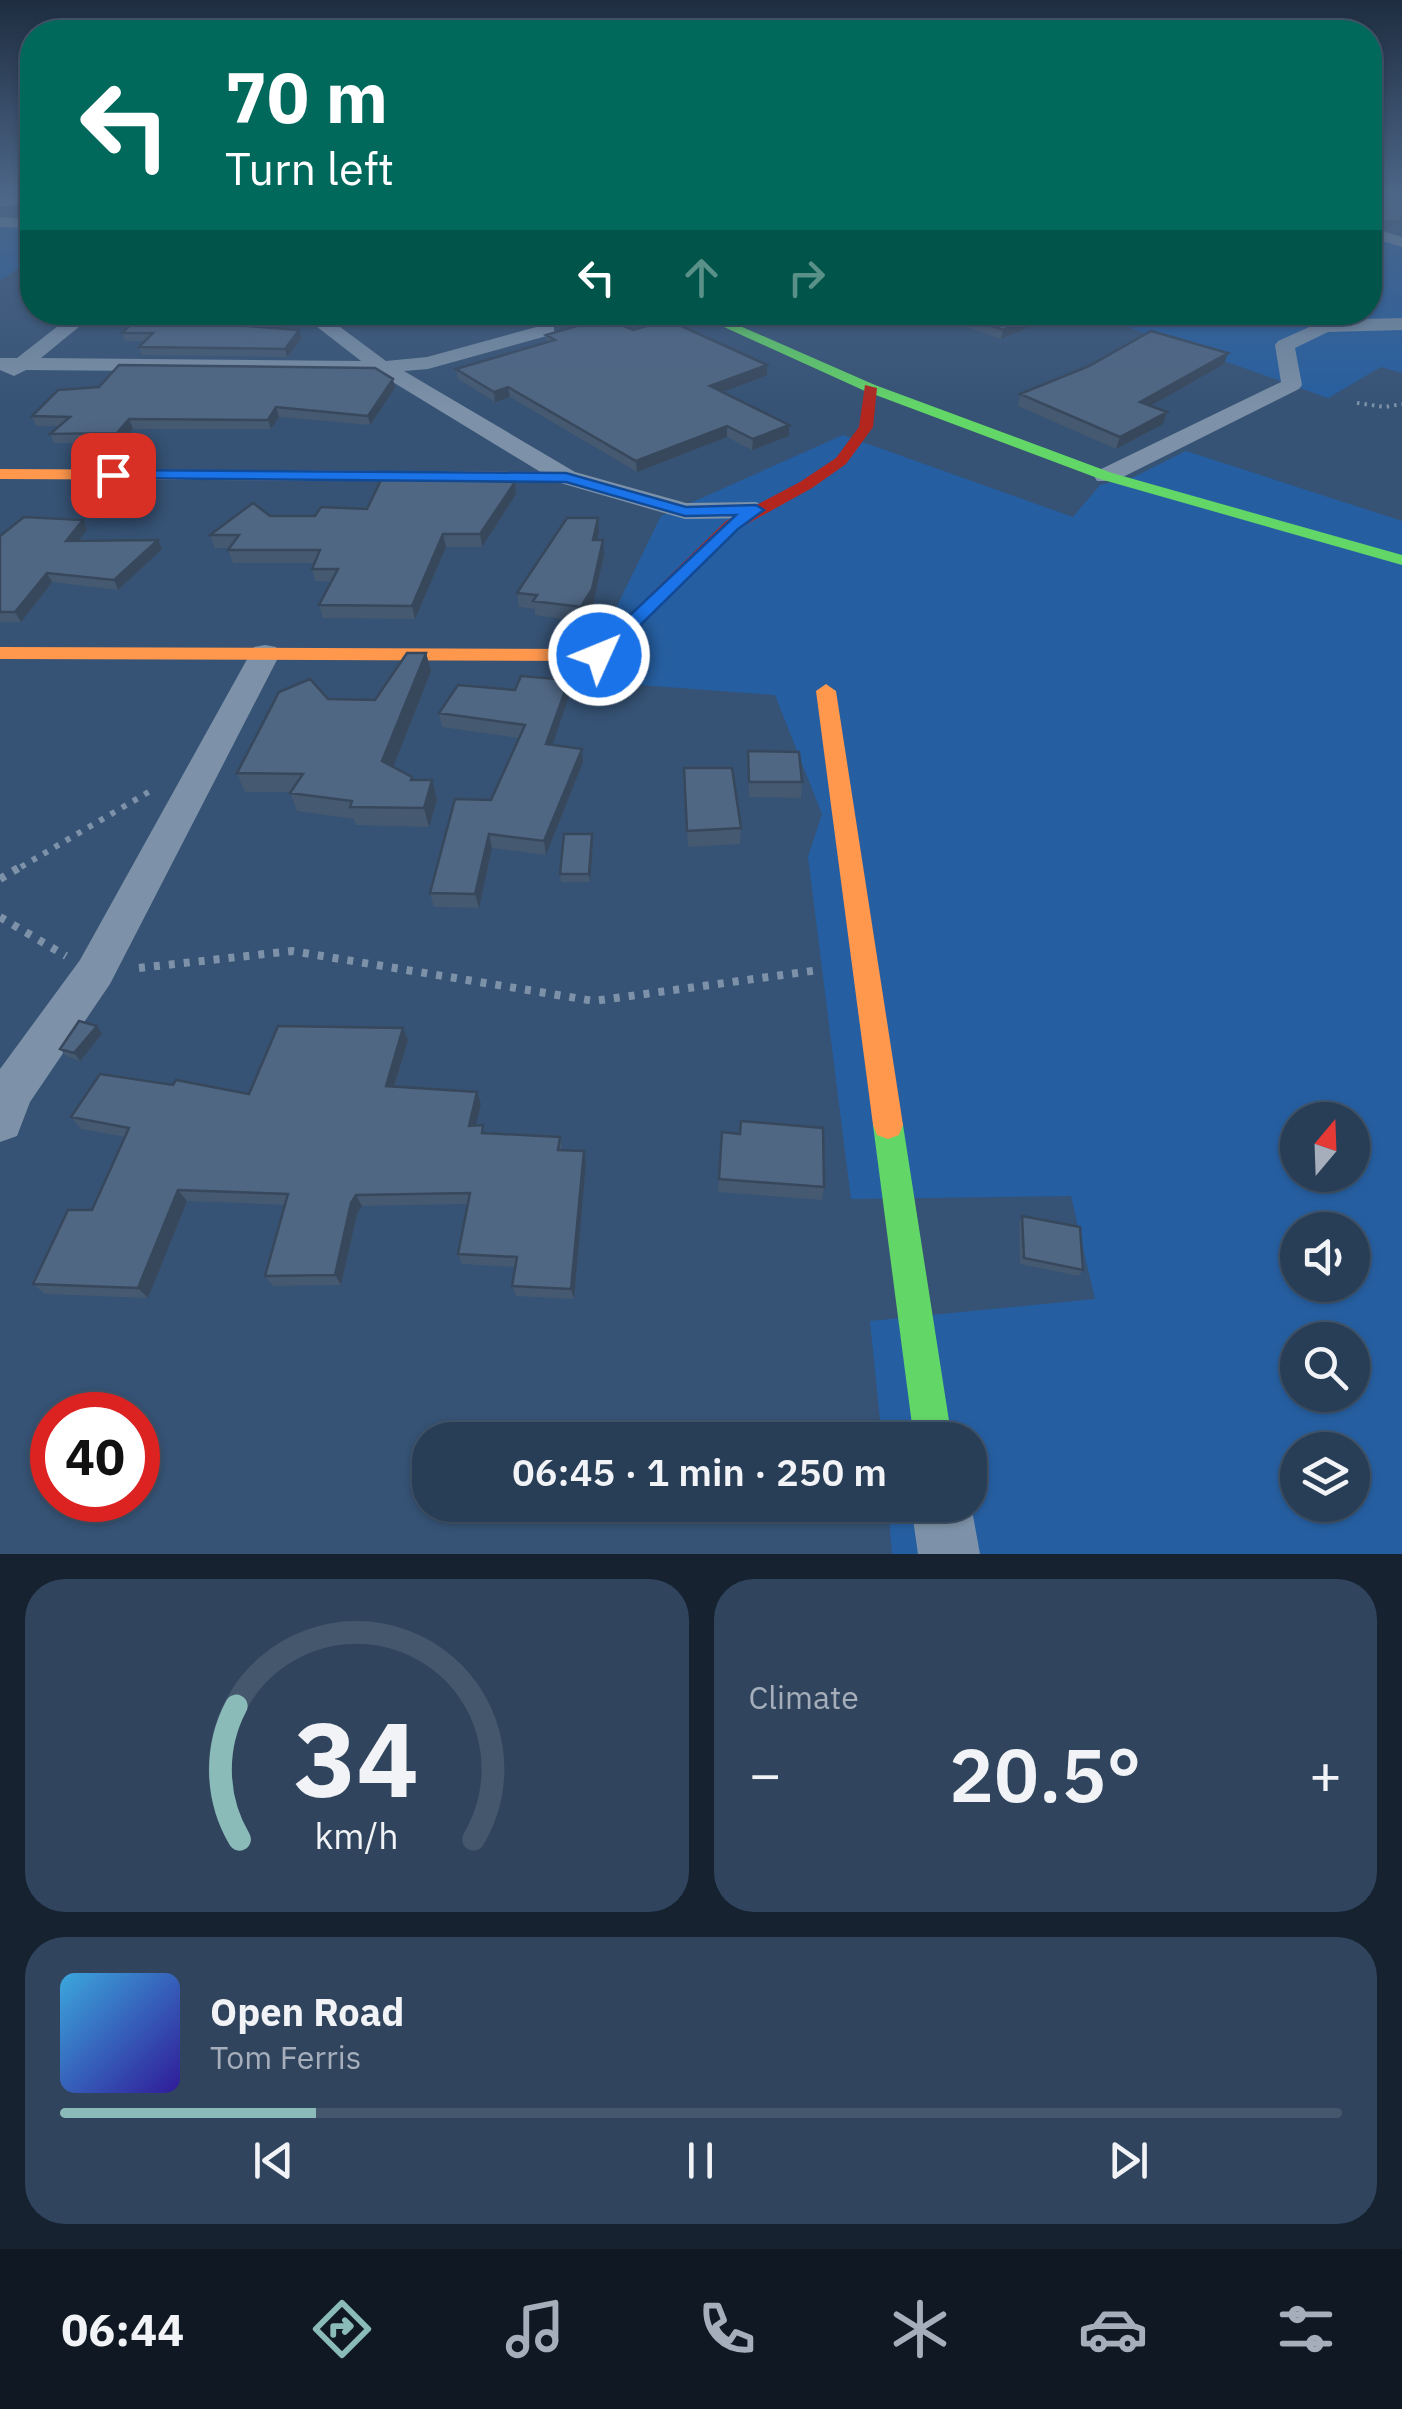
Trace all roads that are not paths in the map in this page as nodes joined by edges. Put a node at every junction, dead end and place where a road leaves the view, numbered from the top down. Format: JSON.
{"nodes":[{"id":1,"x":67,"y":325,"type":"edge"},
{"id":2,"x":325,"y":325,"type":"edge"},
{"id":3,"x":727,"y":325,"type":"edge"},
{"id":4,"x":1340,"y":325,"type":"edge"},
{"id":5,"x":547,"y":330,"type":"edge"},
{"id":6,"x":11,"y":364,"type":"edge"},
{"id":7,"x":382,"y":366,"type":"junction"},
{"id":8,"x":0,"y":382,"type":"edge"},
{"id":9,"x":870,"y":388,"type":"junction"},
{"id":10,"x":0,"y":474,"type":"edge"},
{"id":11,"x":1106,"y":476,"type":"junction"},
{"id":12,"x":566,"y":477,"type":"junction"},
{"id":13,"x":756,"y":510,"type":"junction"},
{"id":14,"x":1402,"y":560,"type":"edge"},
{"id":15,"x":0,"y":652,"type":"edge"},
{"id":16,"x":264,"y":654,"type":"junction"},
{"id":17,"x":826,"y":692,"type":"dead end"},
{"id":18,"x":0,"y":1120,"type":"edge"},
{"id":19,"x":930,"y":1422,"type":"edge"},
{"id":20,"x":944,"y":1522,"type":"edge"},
{"id":21,"x":949,"y":1554,"type":"edge"}],
"edges":[{"from":1,"to":6,"type":"street"},
{"from":2,"to":7,"type":"street"},
{"from":3,"to":9,"type":"street"},
{"from":4,"to":11,"type":"street"},
{"from":5,"to":7,"type":"street"},
{"from":6,"to":7,"type":"street"},
{"from":6,"to":8,"type":"street"},
{"from":7,"to":12,"type":"street"},
{"from":9,"to":11,"type":"street"},
{"from":9,"to":13,"type":"street"},
{"from":10,"to":12,"type":"street"},
{"from":11,"to":14,"type":"street"},
{"from":12,"to":13,"type":"street"},
{"from":13,"to":16,"type":"street"},
{"from":15,"to":16,"type":"street"},
{"from":16,"to":18,"type":"street"},
{"from":17,"to":19,"type":"street"},
{"from":20,"to":21,"type":"street"}]}
